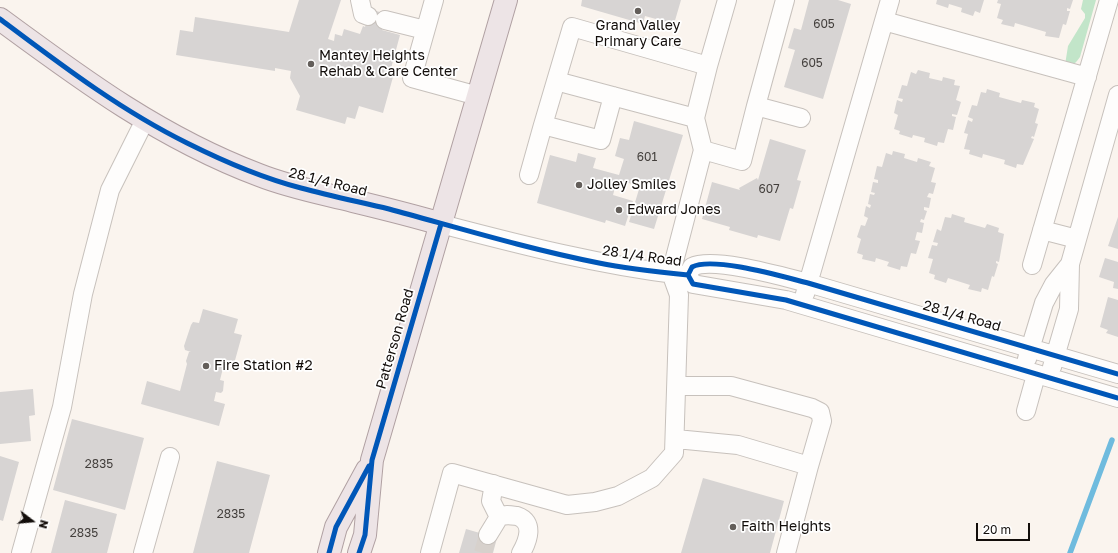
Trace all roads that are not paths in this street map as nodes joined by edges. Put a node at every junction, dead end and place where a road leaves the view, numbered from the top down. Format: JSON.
{"nodes":[{"id":1,"x":360,"y":0,"type":"edge"},
{"id":2,"x":434,"y":0,"type":"edge"},
{"id":3,"x":506,"y":0,"type":"edge"},
{"id":4,"x":727,"y":0,"type":"edge"},
{"id":5,"x":785,"y":0,"type":"edge"},
{"id":6,"x":890,"y":0,"type":"edge"},
{"id":7,"x":1110,"y":0,"type":"edge"},
{"id":8,"x":1118,"y":2,"type":"edge"},
{"id":9,"x":0,"y":20,"type":"edge"},
{"id":10,"x":884,"y":21,"type":"junction"},
{"id":11,"x":425,"y":30,"type":"junction"},
{"id":12,"x":708,"y":66,"type":"junction"},
{"id":13,"x":1087,"y":77,"type":"junction"},
{"id":14,"x":556,"y":81,"type":"junction"},
{"id":15,"x":1118,"y":95,"type":"edge"},
{"id":16,"x":478,"y":96,"type":"junction"},
{"id":17,"x":613,"y":96,"type":"junction"},
{"id":18,"x":756,"y":106,"type":"junction"},
{"id":19,"x":695,"y":118,"type":"junction"},
{"id":20,"x":801,"y":118,"type":"dead end"},
{"id":21,"x":145,"y":120,"type":"junction"},
{"id":22,"x":543,"y":125,"type":"junction"},
{"id":23,"x":703,"y":150,"type":"junction"},
{"id":24,"x":529,"y":175,"type":"dead end"},
{"id":25,"x":441,"y":224,"type":"junction"},
{"id":26,"x":1042,"y":230,"type":"junction"},
{"id":27,"x":1076,"y":239,"type":"junction"},
{"id":28,"x":1070,"y":264,"type":"junction"},
{"id":29,"x":1032,"y":265,"type":"dead end"},
{"id":30,"x":679,"y":274,"type":"junction"},
{"id":31,"x":808,"y":283,"type":"junction"},
{"id":32,"x":802,"y":304,"type":"junction"},
{"id":33,"x":1030,"y":348,"type":"junction"},
{"id":34,"x":1056,"y":356,"type":"junction"},
{"id":35,"x":1118,"y":374,"type":"edge"},
{"id":36,"x":1036,"y":375,"type":"junction"},
{"id":37,"x":677,"y":386,"type":"junction"},
{"id":38,"x":1118,"y":398,"type":"edge"},
{"id":39,"x":1026,"y":411,"type":"dead end"},
{"id":40,"x":676,"y":439,"type":"junction"},
{"id":41,"x":170,"y":456,"type":"dead end"},
{"id":42,"x":372,"y":460,"type":"junction"},
{"id":43,"x":809,"y":466,"type":"junction"},
{"id":44,"x":494,"y":484,"type":"junction"},
{"id":45,"x":499,"y":516,"type":"junction"},
{"id":46,"x":488,"y":535,"type":"tunnel mouth"},
{"id":47,"x":21,"y":553,"type":"edge"},
{"id":48,"x":143,"y":553,"type":"edge"},
{"id":49,"x":329,"y":553,"type":"edge"},
{"id":50,"x":360,"y":553,"type":"edge"},
{"id":51,"x":430,"y":553,"type":"edge"},
{"id":52,"x":521,"y":553,"type":"edge"},
{"id":53,"x":786,"y":553,"type":"edge"}],
"edges":[{"from":1,"to":11,"type":"street"},
{"from":2,"to":11,"type":"street"},
{"from":3,"to":16,"type":"main road","name":"Patterson Road"},
{"from":4,"to":12,"type":"street"},
{"from":5,"to":18,"type":"street"},
{"from":6,"to":10,"type":"street"},
{"from":7,"to":8,"type":"street"},
{"from":7,"to":13,"type":"street"},
{"from":9,"to":21,"type":"main road","name":"28 1/4 Road"},
{"from":10,"to":13,"type":"street"},
{"from":10,"to":31,"type":"street"},
{"from":11,"to":16,"type":"street"},
{"from":12,"to":14,"type":"street"},
{"from":12,"to":19,"type":"street"},
{"from":13,"to":26,"type":"street"},
{"from":14,"to":17,"type":"street"},
{"from":14,"to":22,"type":"street"},
{"from":15,"to":27,"type":"street"},
{"from":16,"to":25,"type":"main road","name":"Patterson Road"},
{"from":17,"to":19,"type":"street"},
{"from":17,"to":22,"type":"street"},
{"from":18,"to":20,"type":"street"},
{"from":18,"to":23,"type":"street"},
{"from":19,"to":23,"type":"street"},
{"from":21,"to":25,"type":"main road","name":"28 1/4 Road"},
{"from":21,"to":47,"type":"street"},
{"from":22,"to":24,"type":"street"},
{"from":23,"to":30,"type":"street"},
{"from":25,"to":30,"type":"street","name":"28 1/4 Road"},
{"from":25,"to":42,"type":"main road","name":"Patterson Road"},
{"from":26,"to":27,"type":"street"},
{"from":26,"to":29,"type":"street"},
{"from":27,"to":28,"type":"street"},
{"from":28,"to":33,"type":"street"},
{"from":28,"to":34,"type":"street"},
{"from":30,"to":31,"type":"street","name":"28 1/4 Road"},
{"from":30,"to":32,"type":"street","name":"28 1/4 Road"},
{"from":30,"to":37,"type":"street"},
{"from":31,"to":32,"type":"street"},
{"from":31,"to":33,"type":"street","name":"28 1/4 Road"},
{"from":32,"to":36,"type":"street","name":"28 1/4 Road"},
{"from":33,"to":34,"type":"street","name":"28 1/4 Road"},
{"from":33,"to":36,"type":"street"},
{"from":34,"to":35,"type":"street","name":"28 1/4 Road"},
{"from":34,"to":36,"type":"street"},
{"from":36,"to":38,"type":"street","name":"28 1/4 Road"},
{"from":36,"to":39,"type":"street"},
{"from":37,"to":40,"type":"street"},
{"from":37,"to":43,"type":"street"},
{"from":40,"to":43,"type":"street"},
{"from":40,"to":44,"type":"street"},
{"from":41,"to":48,"type":"street"},
{"from":42,"to":49,"type":"main road","name":"Patterson Road"},
{"from":42,"to":50,"type":"main road","name":"Patterson Road"},
{"from":43,"to":53,"type":"street"},
{"from":44,"to":45,"type":"street"},
{"from":44,"to":51,"type":"street"},
{"from":45,"to":46,"type":"street"},
{"from":45,"to":52,"type":"street"}]}
